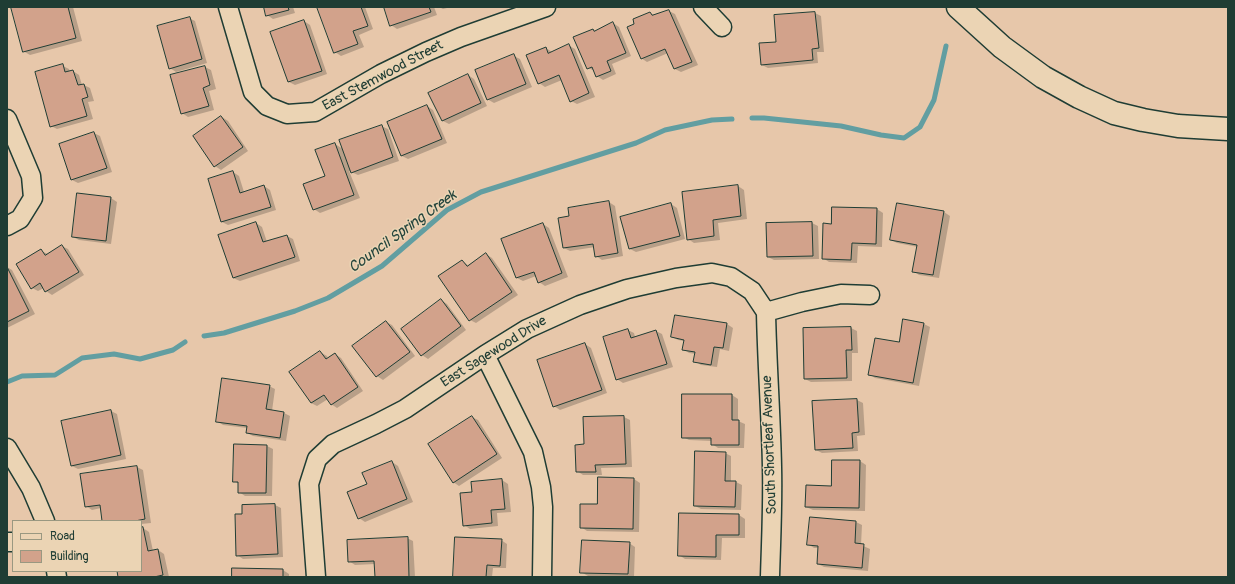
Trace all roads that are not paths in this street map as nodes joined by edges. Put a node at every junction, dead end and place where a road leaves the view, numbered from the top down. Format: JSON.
{"nodes":[{"id":1,"x":228,"y":7,"type":"edge"},
{"id":2,"x":546,"y":7,"type":"edge"},
{"id":3,"x":703,"y":7,"type":"edge"},
{"id":4,"x":958,"y":7,"type":"edge"},
{"id":5,"x":722,"y":27,"type":"dead end"},
{"id":6,"x":7,"y":119,"type":"edge"},
{"id":7,"x":1228,"y":128,"type":"edge"},
{"id":8,"x":7,"y":226,"type":"edge"},
{"id":9,"x":870,"y":295,"type":"dead end"},
{"id":10,"x":766,"y":312,"type":"junction"},
{"id":11,"x":485,"y":355,"type":"junction"},
{"id":12,"x":7,"y":448,"type":"edge"},
{"id":13,"x":45,"y":520,"type":"edge"},
{"id":14,"x":316,"y":577,"type":"edge"},
{"id":15,"x":542,"y":577,"type":"edge"},
{"id":16,"x":770,"y":577,"type":"edge"}],
"edges":[{"from":1,"to":2,"type":"street","name":"East Stemwood Street"},
{"from":3,"to":5,"type":"street"},
{"from":4,"to":7,"type":"street"},
{"from":6,"to":8,"type":"street"},
{"from":9,"to":10,"type":"street"},
{"from":10,"to":11,"type":"street","name":"East Sagewood Drive"},
{"from":10,"to":16,"type":"street","name":"South Shortleaf Avenue"},
{"from":11,"to":14,"type":"street","name":"East Sagewood Drive"},
{"from":11,"to":15,"type":"street"},
{"from":12,"to":13,"type":"street"}]}
